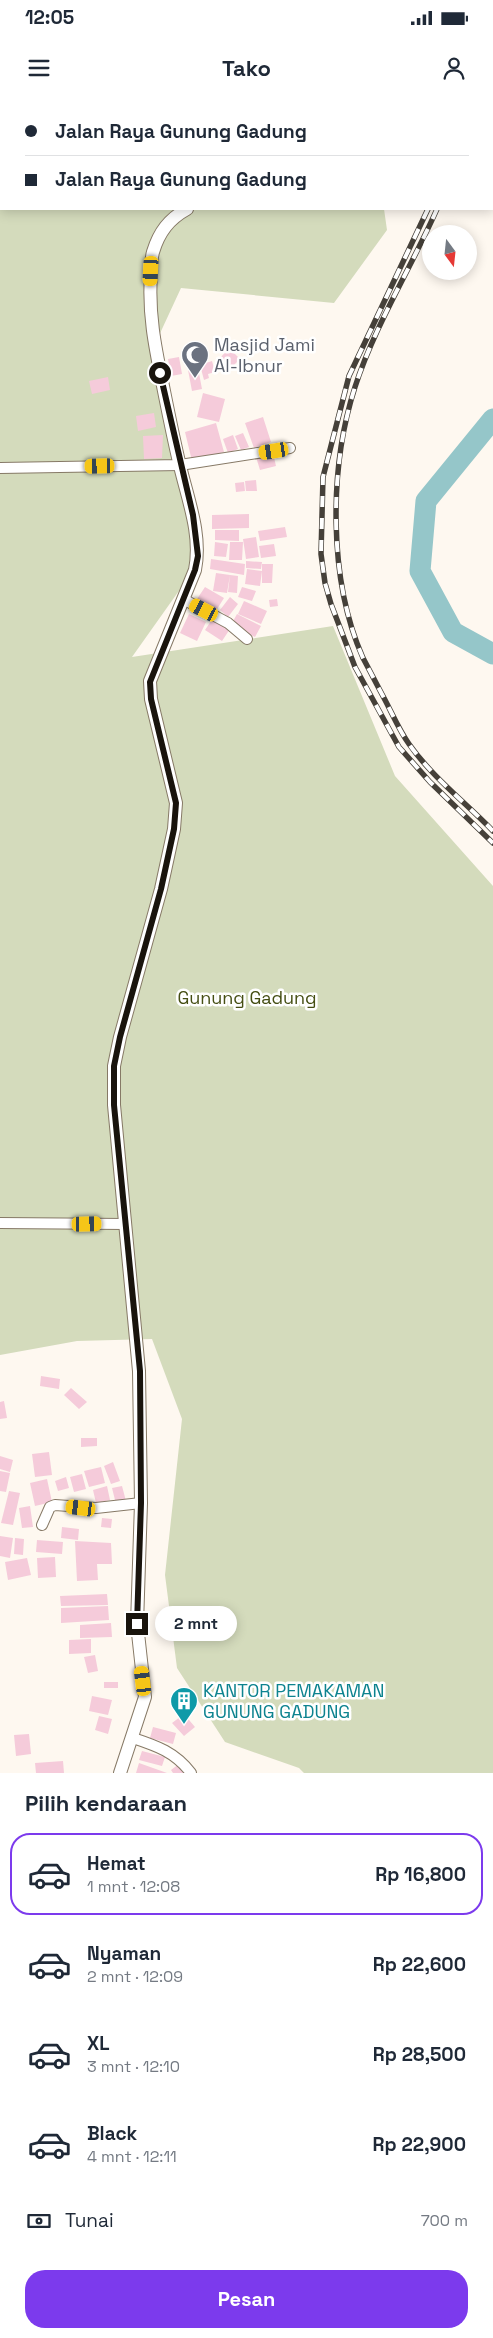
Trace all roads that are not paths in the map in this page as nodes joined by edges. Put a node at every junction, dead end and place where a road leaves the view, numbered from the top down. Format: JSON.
{"nodes":[{"id":1,"x":185,"y":210,"type":"edge"},
{"id":2,"x":290,"y":448,"type":"dead end"},
{"id":3,"x":180,"y":465,"type":"junction"},
{"id":4,"x":0,"y":468,"type":"edge"},
{"id":5,"x":183,"y":599,"type":"junction"},
{"id":6,"x":247,"y":639,"type":"dead end"},
{"id":7,"x":0,"y":1223,"type":"edge"},
{"id":8,"x":126,"y":1224,"type":"junction"},
{"id":9,"x":141,"y":1503,"type":"junction"},
{"id":10,"x":42,"y":1525,"type":"dead end"},
{"id":11,"x":133,"y":1738,"type":"junction"},
{"id":12,"x":120,"y":1773,"type":"edge"},
{"id":13,"x":191,"y":1773,"type":"edge"}],
"edges":[{"from":1,"to":3,"type":"street"},
{"from":2,"to":3,"type":"street"},
{"from":3,"to":4,"type":"street"},
{"from":3,"to":5,"type":"street"},
{"from":5,"to":6,"type":"street"},
{"from":5,"to":8,"type":"street"},
{"from":7,"to":8,"type":"street"},
{"from":8,"to":9,"type":"street"},
{"from":9,"to":10,"type":"street"},
{"from":9,"to":11,"type":"street"},
{"from":11,"to":12,"type":"street"},
{"from":11,"to":13,"type":"street"}]}
